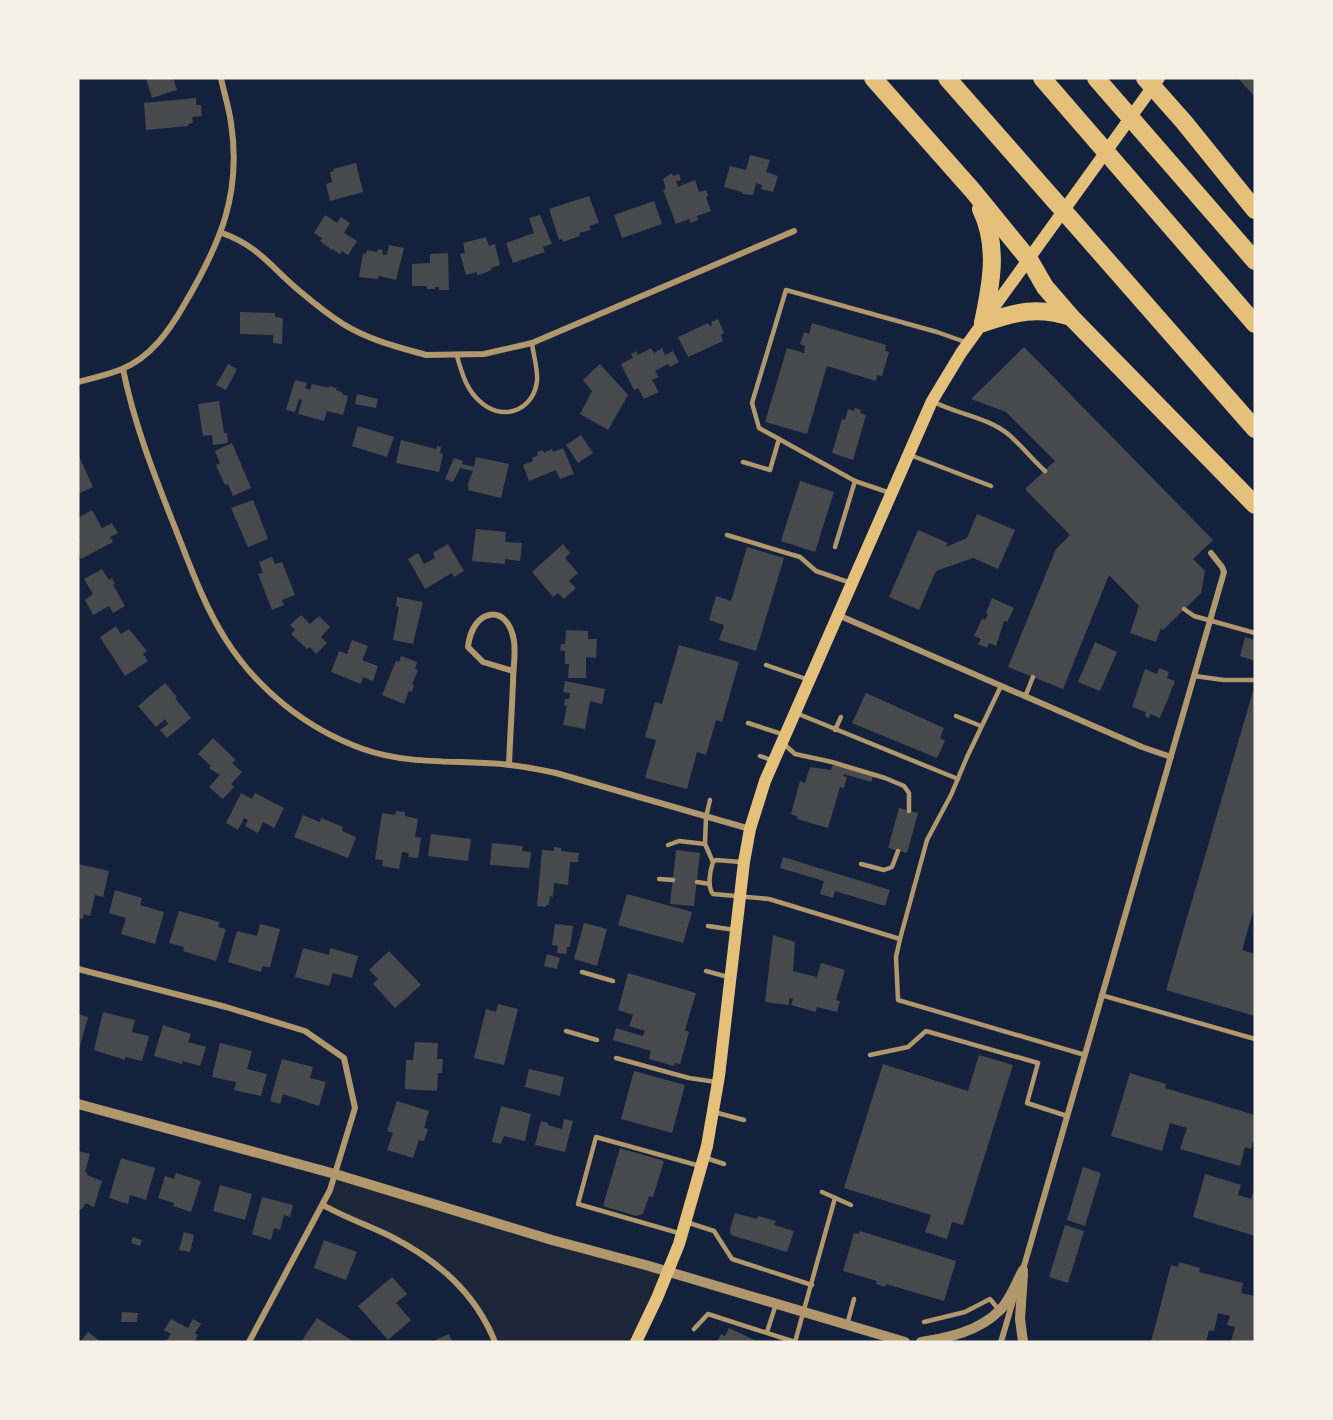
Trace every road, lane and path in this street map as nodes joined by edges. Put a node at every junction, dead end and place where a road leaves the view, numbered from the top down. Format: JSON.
{"nodes":[{"id":1,"x":221,"y":78,"type":"edge"},
{"id":2,"x":873,"y":78,"type":"edge"},
{"id":3,"x":948,"y":78,"type":"edge"},
{"id":4,"x":1042,"y":78,"type":"edge"},
{"id":5,"x":1096,"y":78,"type":"edge"},
{"id":6,"x":1152,"y":81,"type":"edge"},
{"id":7,"x":973,"y":191,"type":"junction"},
{"id":8,"x":1255,"y":210,"type":"edge"},
{"id":9,"x":794,"y":231,"type":"dead end"},
{"id":10,"x":222,"y":233,"type":"junction"},
{"id":11,"x":1030,"y":261,"type":"junction"},
{"id":12,"x":1255,"y":261,"type":"edge"},
{"id":13,"x":1071,"y":317,"type":"junction"},
{"id":14,"x":983,"y":323,"type":"junction"},
{"id":15,"x":1255,"y":324,"type":"edge"},
{"id":16,"x":532,"y":343,"type":"junction"},
{"id":17,"x":968,"y":344,"type":"junction"},
{"id":18,"x":457,"y":356,"type":"junction"},
{"id":19,"x":123,"y":369,"type":"junction"},
{"id":20,"x":78,"y":382,"type":"edge"},
{"id":21,"x":932,"y":401,"type":"junction"},
{"id":22,"x":1255,"y":429,"type":"edge"},
{"id":23,"x":779,"y":439,"type":"junction"},
{"id":24,"x":907,"y":454,"type":"junction"},
{"id":25,"x":742,"y":462,"type":"dead end"},
{"id":26,"x":1045,"y":471,"type":"dead end"},
{"id":27,"x":855,"y":481,"type":"junction"},
{"id":28,"x":990,"y":486,"type":"dead end"},
{"id":29,"x":890,"y":493,"type":"junction"},
{"id":30,"x":1255,"y":505,"type":"edge"},
{"id":31,"x":727,"y":535,"type":"dead end"},
{"id":32,"x":835,"y":547,"type":"dead end"},
{"id":33,"x":1211,"y":554,"type":"dead end"},
{"id":34,"x":851,"y":583,"type":"junction"},
{"id":35,"x":1184,"y":609,"type":"dead end"},
{"id":36,"x":837,"y":615,"type":"junction"},
{"id":37,"x":1209,"y":621,"type":"junction"},
{"id":38,"x":1255,"y":633,"type":"edge"},
{"id":39,"x":766,"y":665,"type":"dead end"},
{"id":40,"x":513,"y":671,"type":"junction"},
{"id":41,"x":1194,"y":676,"type":"junction"},
{"id":42,"x":1033,"y":677,"type":"dead end"},
{"id":43,"x":809,"y":680,"type":"junction"},
{"id":44,"x":1255,"y":680,"type":"edge"},
{"id":45,"x":1001,"y":686,"type":"junction"},
{"id":46,"x":1025,"y":697,"type":"junction"},
{"id":47,"x":795,"y":713,"type":"junction"},
{"id":48,"x":956,"y":716,"type":"dead end"},
{"id":49,"x":841,"y":717,"type":"dead end"},
{"id":50,"x":748,"y":723,"type":"dead end"},
{"id":51,"x":981,"y":726,"type":"junction"},
{"id":52,"x":835,"y":730,"type":"junction"},
{"id":53,"x":783,"y":738,"type":"junction"},
{"id":54,"x":760,"y":756,"type":"dead end"},
{"id":55,"x":1171,"y":757,"type":"junction"},
{"id":56,"x":774,"y":761,"type":"junction"},
{"id":57,"x":509,"y":765,"type":"junction"},
{"id":58,"x":958,"y":779,"type":"junction"},
{"id":59,"x":710,"y":800,"type":"dead end"},
{"id":60,"x":909,"y":811,"type":"dead end"},
{"id":61,"x":706,"y":817,"type":"junction"},
{"id":62,"x":750,"y":830,"type":"junction"},
{"id":63,"x":668,"y":844,"type":"dead end"},
{"id":64,"x":705,"y":844,"type":"junction"},
{"id":65,"x":898,"y":851,"type":"dead end"},
{"id":66,"x":713,"y":862,"type":"junction"},
{"id":67,"x":744,"y":862,"type":"junction"},
{"id":68,"x":861,"y":864,"type":"dead end"},
{"id":69,"x":659,"y":879,"type":"dead end"},
{"id":70,"x":673,"y":880,"type":"dead end"},
{"id":71,"x":697,"y":882,"type":"dead end"},
{"id":72,"x":710,"y":884,"type":"junction"},
{"id":73,"x":740,"y":898,"type":"junction"},
{"id":74,"x":708,"y":926,"type":"dead end"},
{"id":75,"x":736,"y":931,"type":"junction"},
{"id":76,"x":900,"y":939,"type":"junction"},
{"id":77,"x":78,"y":969,"type":"edge"},
{"id":78,"x":706,"y":971,"type":"dead end"},
{"id":79,"x":582,"y":972,"type":"dead end"},
{"id":80,"x":731,"y":978,"type":"junction"},
{"id":81,"x":614,"y":981,"type":"dead end"},
{"id":82,"x":1101,"y":995,"type":"junction"},
{"id":83,"x":566,"y":1031,"type":"dead end"},
{"id":84,"x":1255,"y":1039,"type":"edge"},
{"id":85,"x":597,"y":1040,"type":"dead end"},
{"id":86,"x":870,"y":1055,"type":"dead end"},
{"id":87,"x":1085,"y":1055,"type":"junction"},
{"id":88,"x":616,"y":1058,"type":"dead end"},
{"id":89,"x":718,"y":1082,"type":"junction"},
{"id":90,"x":78,"y":1104,"type":"edge"},
{"id":91,"x":714,"y":1112,"type":"junction"},
{"id":92,"x":1067,"y":1116,"type":"junction"},
{"id":93,"x":744,"y":1120,"type":"dead end"},
{"id":94,"x":703,"y":1162,"type":"junction"},
{"id":95,"x":723,"y":1164,"type":"dead end"},
{"id":96,"x":335,"y":1174,"type":"junction"},
{"id":97,"x":822,"y":1192,"type":"dead end"},
{"id":98,"x":835,"y":1198,"type":"junction"},
{"id":99,"x":323,"y":1205,"type":"junction"},
{"id":100,"x":851,"y":1205,"type":"dead end"},
{"id":101,"x":683,"y":1228,"type":"junction"},
{"id":102,"x":1023,"y":1270,"type":"junction"},
{"id":103,"x":668,"y":1272,"type":"junction"},
{"id":104,"x":812,"y":1285,"type":"junction"},
{"id":105,"x":854,"y":1299,"type":"dead end"},
{"id":106,"x":776,"y":1304,"type":"junction"},
{"id":107,"x":1000,"y":1311,"type":"junction"},
{"id":108,"x":804,"y":1312,"type":"junction"},
{"id":109,"x":924,"y":1322,"type":"dead end"},
{"id":110,"x":847,"y":1325,"type":"junction"},
{"id":111,"x":694,"y":1329,"type":"dead end"},
{"id":112,"x":767,"y":1332,"type":"junction"},
{"id":113,"x":249,"y":1342,"type":"edge"},
{"id":114,"x":495,"y":1342,"type":"edge"},
{"id":115,"x":636,"y":1342,"type":"edge"},
{"id":116,"x":795,"y":1342,"type":"edge"},
{"id":117,"x":905,"y":1342,"type":"edge"},
{"id":118,"x":921,"y":1342,"type":"edge"},
{"id":119,"x":1001,"y":1342,"type":"edge"},
{"id":120,"x":1023,"y":1342,"type":"edge"}],
"edges":[{"from":1,"to":10,"type":"street"},
{"from":2,"to":7,"type":"highway"},
{"from":3,"to":22,"type":"highway"},
{"from":4,"to":15,"type":"highway"},
{"from":5,"to":12,"type":"highway"},
{"from":6,"to":8,"type":"highway"},
{"from":6,"to":11,"type":"main road"},
{"from":7,"to":11,"type":"highway"},
{"from":7,"to":14,"type":"highway"},
{"from":9,"to":16,"type":"street"},
{"from":10,"to":18,"type":"street"},
{"from":10,"to":19,"type":"street"},
{"from":11,"to":13,"type":"highway"},
{"from":11,"to":14,"type":"main road"},
{"from":13,"to":14,"type":"highway"},
{"from":13,"to":30,"type":"highway"},
{"from":14,"to":17,"type":"main road"},
{"from":16,"to":18,"type":"street"},
{"from":16,"to":18,"type":"lane"},
{"from":17,"to":21,"type":"main road"},
{"from":17,"to":23,"type":"lane"},
{"from":19,"to":20,"type":"street"},
{"from":19,"to":57,"type":"street"},
{"from":21,"to":24,"type":"main road"},
{"from":21,"to":26,"type":"lane"},
{"from":23,"to":25,"type":"lane"},
{"from":23,"to":27,"type":"lane"},
{"from":24,"to":28,"type":"lane"},
{"from":24,"to":29,"type":"main road"},
{"from":27,"to":29,"type":"lane"},
{"from":27,"to":32,"type":"lane"},
{"from":29,"to":34,"type":"main road"},
{"from":31,"to":34,"type":"lane"},
{"from":33,"to":37,"type":"street"},
{"from":34,"to":36,"type":"main road"},
{"from":35,"to":37,"type":"lane"},
{"from":36,"to":43,"type":"main road"},
{"from":36,"to":45,"type":"street"},
{"from":37,"to":38,"type":"lane"},
{"from":37,"to":41,"type":"street"},
{"from":39,"to":43,"type":"lane"},
{"from":40,"to":40,"type":"street"},
{"from":40,"to":57,"type":"street"},
{"from":41,"to":44,"type":"lane"},
{"from":41,"to":55,"type":"street"},
{"from":42,"to":46,"type":"lane"},
{"from":43,"to":47,"type":"main road"},
{"from":45,"to":46,"type":"street"},
{"from":45,"to":51,"type":"lane"},
{"from":46,"to":55,"type":"street"},
{"from":47,"to":52,"type":"lane"},
{"from":47,"to":53,"type":"main road"},
{"from":48,"to":51,"type":"lane"},
{"from":49,"to":52,"type":"lane"},
{"from":50,"to":53,"type":"lane"},
{"from":51,"to":58,"type":"lane"},
{"from":52,"to":58,"type":"lane"},
{"from":53,"to":56,"type":"main road"},
{"from":53,"to":60,"type":"lane"},
{"from":54,"to":56,"type":"lane"},
{"from":55,"to":82,"type":"street"},
{"from":56,"to":62,"type":"main road"},
{"from":57,"to":61,"type":"street"},
{"from":58,"to":76,"type":"lane"},
{"from":59,"to":61,"type":"lane"},
{"from":61,"to":62,"type":"street"},
{"from":61,"to":64,"type":"lane"},
{"from":62,"to":67,"type":"main road"},
{"from":63,"to":64,"type":"lane"},
{"from":64,"to":66,"type":"lane"},
{"from":65,"to":68,"type":"lane"},
{"from":66,"to":67,"type":"lane"},
{"from":66,"to":72,"type":"lane"},
{"from":67,"to":73,"type":"main road"},
{"from":69,"to":70,"type":"lane"},
{"from":71,"to":72,"type":"lane"},
{"from":72,"to":73,"type":"lane"},
{"from":73,"to":75,"type":"main road"},
{"from":73,"to":76,"type":"lane"},
{"from":74,"to":75,"type":"lane"},
{"from":75,"to":80,"type":"main road"},
{"from":76,"to":87,"type":"lane"},
{"from":77,"to":96,"type":"street"},
{"from":78,"to":80,"type":"lane"},
{"from":79,"to":81,"type":"lane"},
{"from":80,"to":89,"type":"main road"},
{"from":82,"to":84,"type":"lane"},
{"from":82,"to":87,"type":"street"},
{"from":83,"to":85,"type":"lane"},
{"from":86,"to":92,"type":"lane"},
{"from":87,"to":92,"type":"street"},
{"from":88,"to":89,"type":"lane"},
{"from":89,"to":91,"type":"main road"},
{"from":90,"to":96,"type":"street"},
{"from":91,"to":93,"type":"lane"},
{"from":91,"to":94,"type":"main road"},
{"from":92,"to":102,"type":"street"},
{"from":94,"to":95,"type":"lane"},
{"from":94,"to":101,"type":"main road"},
{"from":94,"to":101,"type":"lane"},
{"from":96,"to":99,"type":"street"},
{"from":96,"to":103,"type":"street"},
{"from":97,"to":98,"type":"lane"},
{"from":98,"to":100,"type":"lane"},
{"from":98,"to":104,"type":"lane"},
{"from":99,"to":113,"type":"street"},
{"from":99,"to":114,"type":"street"},
{"from":101,"to":103,"type":"main road"},
{"from":101,"to":104,"type":"lane"},
{"from":102,"to":107,"type":"street"},
{"from":102,"to":119,"type":"street"},
{"from":102,"to":120,"type":"street"},
{"from":103,"to":106,"type":"street"},
{"from":103,"to":115,"type":"main road"},
{"from":104,"to":108,"type":"lane"},
{"from":105,"to":110,"type":"lane"},
{"from":106,"to":108,"type":"street"},
{"from":106,"to":112,"type":"lane"},
{"from":107,"to":109,"type":"lane"},
{"from":107,"to":118,"type":"street"},
{"from":108,"to":110,"type":"street"},
{"from":108,"to":116,"type":"lane"},
{"from":110,"to":117,"type":"street"},
{"from":111,"to":112,"type":"lane"},
{"from":112,"to":116,"type":"lane"}]}
